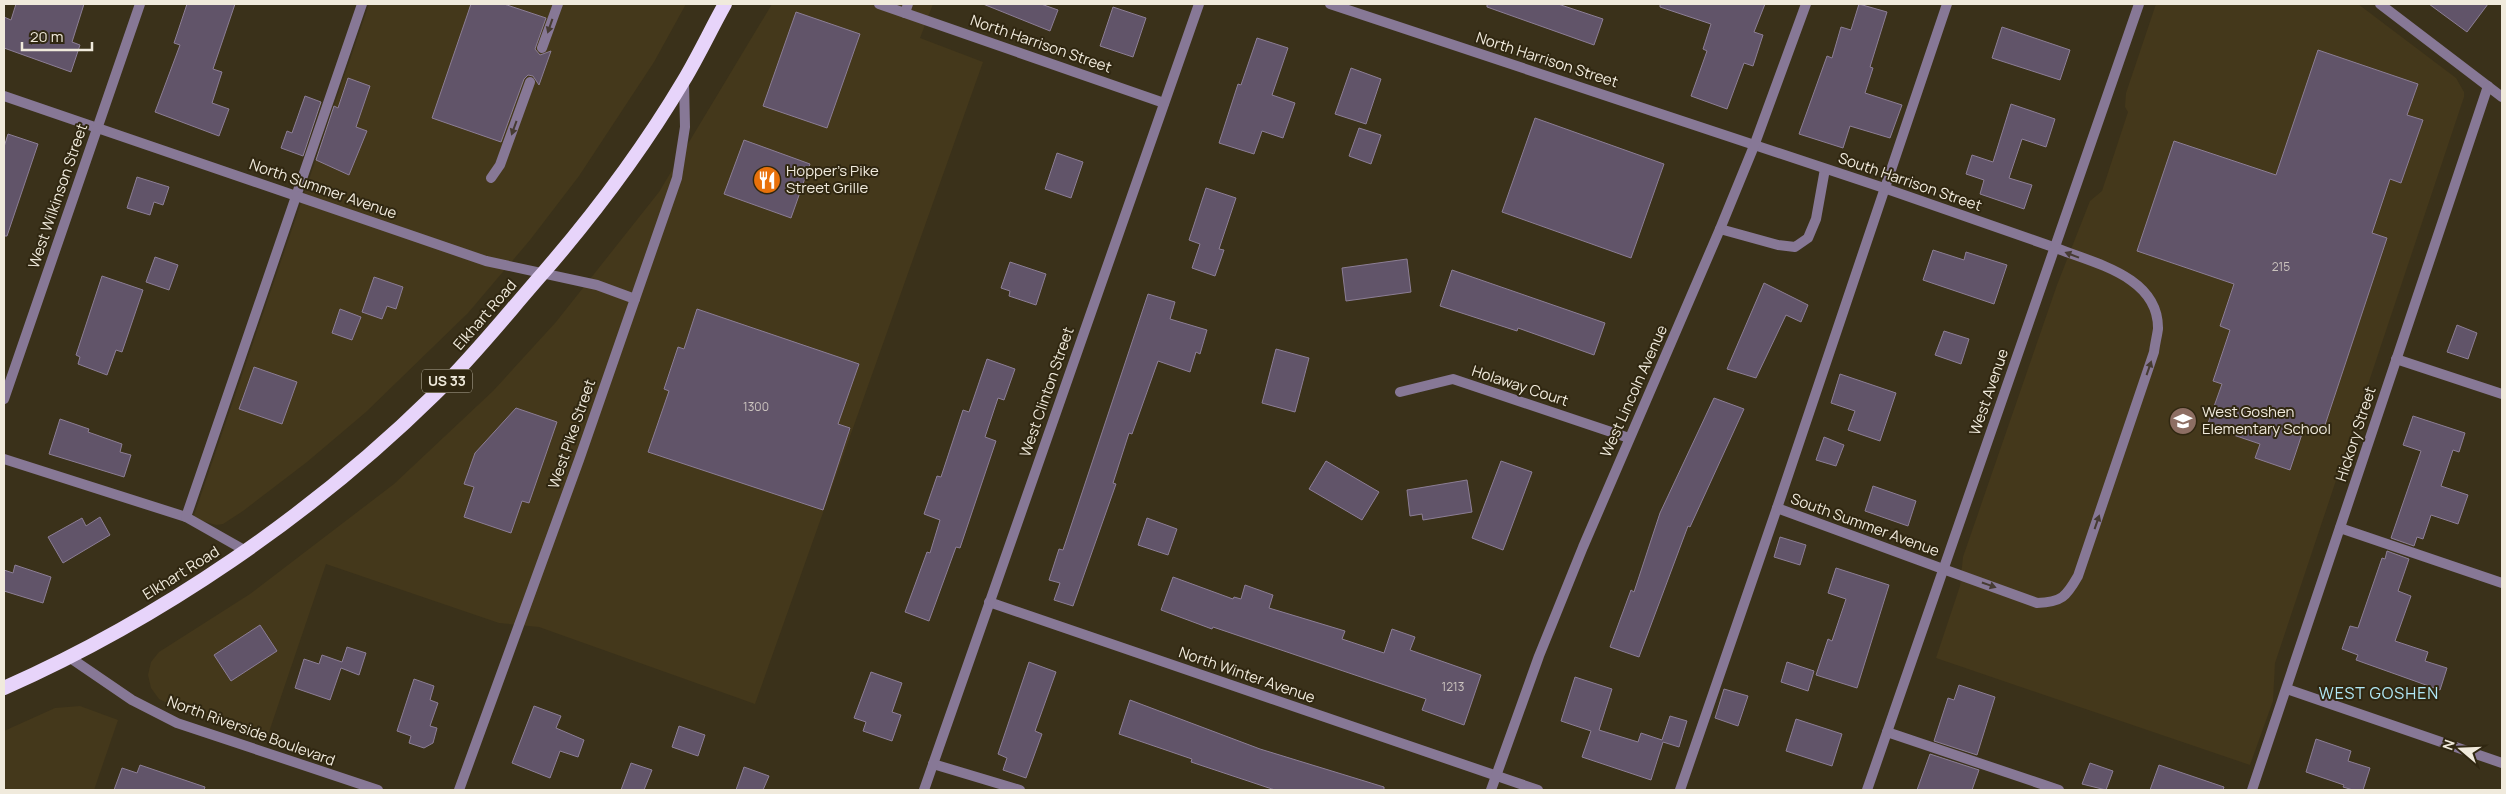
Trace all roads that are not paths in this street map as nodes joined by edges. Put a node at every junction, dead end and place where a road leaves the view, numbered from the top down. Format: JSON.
{"nodes":[{"id":1,"x":140,"y":4,"type":"edge"},
{"id":2,"x":362,"y":4,"type":"edge"},
{"id":3,"x":558,"y":4,"type":"edge"},
{"id":4,"x":725,"y":4,"type":"edge"},
{"id":5,"x":879,"y":4,"type":"edge"},
{"id":6,"x":1199,"y":4,"type":"edge"},
{"id":7,"x":1330,"y":4,"type":"edge"},
{"id":8,"x":1806,"y":4,"type":"edge"},
{"id":9,"x":1947,"y":4,"type":"edge"},
{"id":10,"x":2139,"y":4,"type":"edge"},
{"id":11,"x":2380,"y":4,"type":"edge"},
{"id":12,"x":906,"y":8,"type":"edge"},
{"id":13,"x":542,"y":48,"type":"dead end"},
{"id":14,"x":684,"y":81,"type":"junction"},
{"id":15,"x":530,"y":82,"type":"dead end"},
{"id":16,"x":2488,"y":86,"type":"junction"},
{"id":17,"x":4,"y":96,"type":"edge"},
{"id":18,"x":2502,"y":97,"type":"edge"},
{"id":19,"x":1164,"y":103,"type":"junction"},
{"id":20,"x":98,"y":128,"type":"junction"},
{"id":21,"x":1754,"y":146,"type":"junction"},
{"id":22,"x":1825,"y":169,"type":"junction"},
{"id":23,"x":491,"y":178,"type":"dead end"},
{"id":24,"x":1884,"y":188,"type":"junction"},
{"id":25,"x":297,"y":196,"type":"junction"},
{"id":26,"x":1720,"y":229,"type":"junction"},
{"id":27,"x":2056,"y":248,"type":"junction"},
{"id":28,"x":542,"y":274,"type":"junction"},
{"id":29,"x":635,"y":298,"type":"junction"},
{"id":30,"x":2396,"y":359,"type":"junction"},
{"id":31,"x":1400,"y":392,"type":"dead end"},
{"id":32,"x":2502,"y":394,"type":"edge"},
{"id":33,"x":4,"y":399,"type":"edge"},
{"id":34,"x":1629,"y":438,"type":"junction"},
{"id":35,"x":4,"y":459,"type":"edge"},
{"id":36,"x":1777,"y":508,"type":"junction"},
{"id":37,"x":186,"y":517,"type":"junction"},
{"id":38,"x":2340,"y":528,"type":"junction"},
{"id":39,"x":246,"y":551,"type":"junction"},
{"id":40,"x":1942,"y":569,"type":"junction"},
{"id":41,"x":2502,"y":583,"type":"edge"},
{"id":42,"x":990,"y":602,"type":"junction"},
{"id":43,"x":69,"y":657,"type":"junction"},
{"id":44,"x":4,"y":688,"type":"edge"},
{"id":45,"x":2286,"y":689,"type":"junction"},
{"id":46,"x":1887,"y":732,"type":"junction"},
{"id":47,"x":2502,"y":762,"type":"edge"},
{"id":48,"x":933,"y":764,"type":"junction"},
{"id":49,"x":1496,"y":776,"type":"junction"},
{"id":50,"x":378,"y":790,"type":"edge"},
{"id":51,"x":459,"y":790,"type":"edge"},
{"id":52,"x":924,"y":790,"type":"edge"},
{"id":53,"x":1020,"y":790,"type":"edge"},
{"id":54,"x":1491,"y":790,"type":"edge"},
{"id":55,"x":1538,"y":790,"type":"edge"},
{"id":56,"x":1680,"y":790,"type":"edge"},
{"id":57,"x":1867,"y":790,"type":"edge"},
{"id":58,"x":2058,"y":790,"type":"edge"},
{"id":59,"x":2252,"y":790,"type":"edge"}],
"edges":[{"from":1,"to":20,"type":"street","name":"West Wilkinson Street"},
{"from":2,"to":25,"type":"street"},
{"from":3,"to":13,"type":"street","one_way":true},
{"from":4,"to":14,"type":"highway","name":"Elkhart Road","number":"US 33"},
{"from":5,"to":12,"type":"street","name":"North Harrison Street"},
{"from":6,"to":19,"type":"street","name":"West Clinton Street"},
{"from":7,"to":21,"type":"street","name":"North Harrison Street"},
{"from":8,"to":21,"type":"street","name":"West Lincoln Avenue"},
{"from":9,"to":24,"type":"street"},
{"from":10,"to":27,"type":"street","name":"West Avenue"},
{"from":11,"to":16,"type":"street"},
{"from":12,"to":19,"type":"street","name":"North Harrison Street"},
{"from":14,"to":28,"type":"highway","name":"Elkhart Road","number":"US 33"},
{"from":14,"to":29,"type":"street","name":"West Pike Street"},
{"from":15,"to":23,"type":"street","one_way":true},
{"from":16,"to":18,"type":"street"},
{"from":16,"to":30,"type":"street","name":"Hickory Street"},
{"from":17,"to":20,"type":"street","name":"North Summer Avenue"},
{"from":19,"to":42,"type":"street","name":"West Clinton Street"},
{"from":20,"to":25,"type":"street","name":"North Summer Avenue"},
{"from":20,"to":33,"type":"street","name":"West Wilkinson Street"},
{"from":21,"to":22,"type":"street","name":"South Harrison Street"},
{"from":21,"to":26,"type":"street","name":"West Lincoln Avenue"},
{"from":22,"to":24,"type":"street","name":"South Harrison Street"},
{"from":22,"to":26,"type":"street"},
{"from":24,"to":27,"type":"street","name":"South Harrison Street"},
{"from":24,"to":36,"type":"street"},
{"from":25,"to":28,"type":"street","name":"North Summer Avenue"},
{"from":25,"to":37,"type":"street"},
{"from":26,"to":34,"type":"street","name":"West Lincoln Avenue"},
{"from":27,"to":40,"type":"street","name":"West Avenue"},
{"from":40,"to":27,"type":"street","name":"South Harrison Street","one_way":true},
{"from":28,"to":29,"type":"street","name":"North Summer Avenue"},
{"from":28,"to":39,"type":"highway","name":"Elkhart Road","number":"US 33"},
{"from":29,"to":51,"type":"street","name":"West Pike Street"},
{"from":30,"to":32,"type":"street"},
{"from":30,"to":38,"type":"street","name":"Hickory Street"},
{"from":31,"to":34,"type":"street","name":"Holaway Court"},
{"from":34,"to":49,"type":"street","name":"West Lincoln Avenue"},
{"from":35,"to":37,"type":"street"},
{"from":36,"to":40,"type":"street","name":"South Summer Avenue"},
{"from":36,"to":56,"type":"street"},
{"from":37,"to":39,"type":"street"},
{"from":38,"to":41,"type":"street"},
{"from":38,"to":45,"type":"street","name":"Hickory Street"},
{"from":39,"to":43,"type":"highway","name":"Elkhart Road","number":"US 33"},
{"from":40,"to":46,"type":"street","name":"West Avenue"},
{"from":42,"to":48,"type":"street","name":"West Clinton Street"},
{"from":42,"to":49,"type":"street","name":"North Winter Avenue"},
{"from":43,"to":44,"type":"highway","number":"US 33"},
{"from":43,"to":50,"type":"street","name":"North Riverside Boulevard"},
{"from":45,"to":47,"type":"street"},
{"from":45,"to":59,"type":"street","name":"Hickory Street"},
{"from":46,"to":57,"type":"street","name":"West Avenue"},
{"from":46,"to":58,"type":"street"},
{"from":48,"to":52,"type":"street","name":"West Clinton Street"},
{"from":48,"to":53,"type":"street"},
{"from":49,"to":54,"type":"street","name":"West Lincoln Avenue"},
{"from":49,"to":55,"type":"street","name":"North Winter Avenue"}]}
